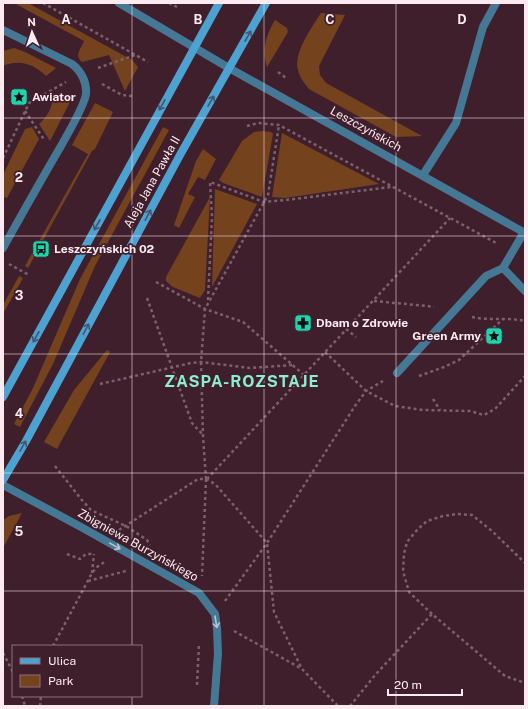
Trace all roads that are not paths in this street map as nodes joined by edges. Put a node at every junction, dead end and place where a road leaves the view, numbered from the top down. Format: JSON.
{"nodes":[{"id":1,"x":119,"y":3,"type":"edge"},
{"id":2,"x":220,"y":3,"type":"edge"},
{"id":3,"x":266,"y":3,"type":"edge"},
{"id":4,"x":496,"y":3,"type":"edge"},
{"id":5,"x":3,"y":30,"type":"edge"},
{"id":6,"x":195,"y":47,"type":"junction"},
{"id":7,"x":229,"y":68,"type":"junction"},
{"id":8,"x":423,"y":175,"type":"junction"},
{"id":9,"x":524,"y":232,"type":"edge"},
{"id":10,"x":3,"y":248,"type":"edge"},
{"id":11,"x":503,"y":268,"type":"junction"},
{"id":12,"x":525,"y":291,"type":"edge"},
{"id":13,"x":397,"y":373,"type":"road end"},
{"id":14,"x":3,"y":397,"type":"edge"},
{"id":15,"x":3,"y":480,"type":"edge"},
{"id":16,"x":3,"y":485,"type":"edge"},
{"id":17,"x":214,"y":706,"type":"edge"}],
"edges":[{"from":1,"to":6,"type":"street","name":"Leszczyńskich"},
{"from":2,"to":6,"type":"main road"},
{"from":7,"to":3,"type":"main road","name":"Aleja Jana Pawła II","one_way":true},
{"from":4,"to":8,"type":"street"},
{"from":5,"to":10,"type":"street"},
{"from":6,"to":7,"type":"street","name":"Leszczyńskich"},
{"from":6,"to":14,"type":"main road","one_way":true},
{"from":7,"to":8,"type":"street","name":"Leszczyńskich"},
{"from":15,"to":7,"type":"main road","name":"Aleja Jana Pawła II","one_way":true},
{"from":8,"to":9,"type":"street","name":"Leszczyńskich"},
{"from":9,"to":11,"type":"street"},
{"from":11,"to":12,"type":"street"},
{"from":11,"to":13,"type":"street"},
{"from":16,"to":17,"type":"street","name":"Zbigniewa Burzyńskiego","one_way":true}]}
